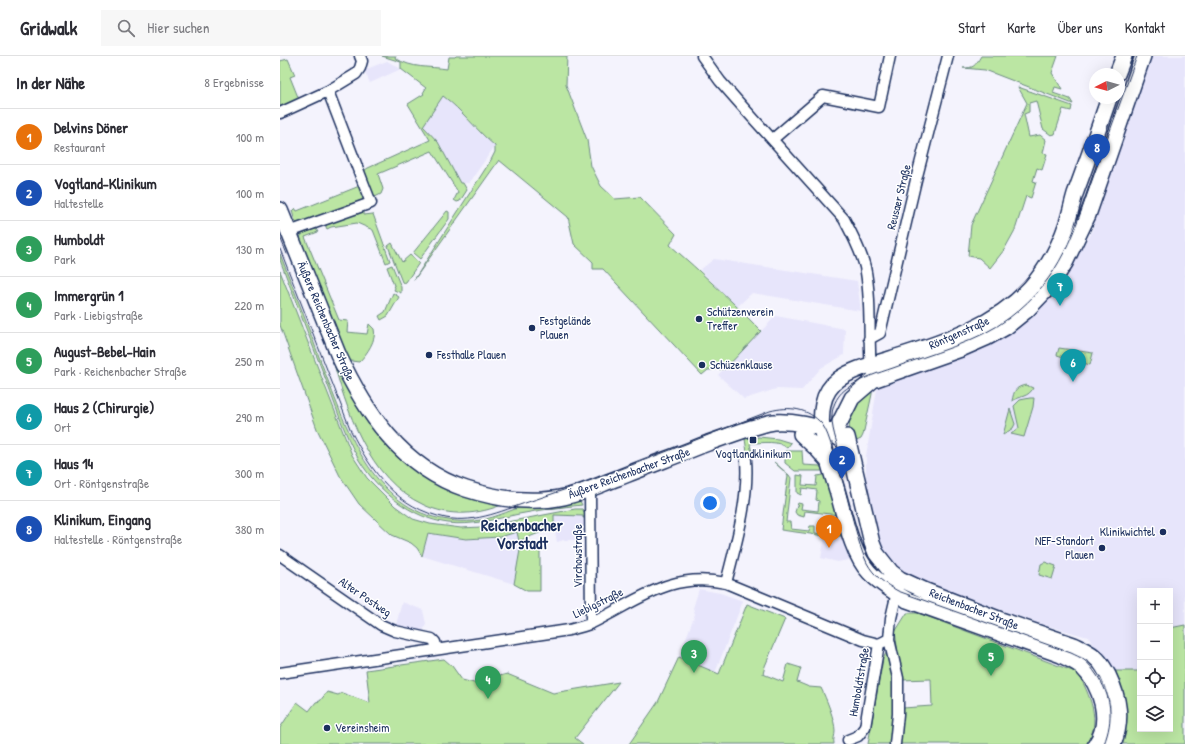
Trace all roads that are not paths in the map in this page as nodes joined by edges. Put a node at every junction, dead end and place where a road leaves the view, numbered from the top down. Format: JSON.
{"nodes":[{"id":1,"x":360,"y":56,"type":"edge"},
{"id":2,"x":890,"y":56,"type":"edge"},
{"id":3,"x":948,"y":56,"type":"edge"},
{"id":4,"x":1124,"y":56,"type":"edge"},
{"id":5,"x":1143,"y":56,"type":"edge"},
{"id":6,"x":704,"y":57,"type":"edge"},
{"id":7,"x":1119,"y":68,"type":"edge"},
{"id":8,"x":328,"y":91,"type":"junction"},
{"id":9,"x":1107,"y":104,"type":"edge"},
{"id":10,"x":280,"y":113,"type":"edge"},
{"id":11,"x":773,"y":139,"type":"junction"},
{"id":12,"x":280,"y":210,"type":"edge"},
{"id":13,"x":289,"y":232,"type":"junction"},
{"id":14,"x":869,"y":339,"type":"junction"},
{"id":15,"x":872,"y":372,"type":"junction"},
{"id":16,"x":823,"y":403,"type":"junction"},
{"id":17,"x":844,"y":415,"type":"junction"},
{"id":18,"x":802,"y":429,"type":"junction"},
{"id":19,"x":826,"y":434,"type":"junction"},
{"id":20,"x":849,"y":447,"type":"junction"},
{"id":21,"x":746,"y":460,"type":"dead end"},
{"id":22,"x":829,"y":463,"type":"junction"},
{"id":23,"x":590,"y":488,"type":"junction"},
{"id":24,"x":280,"y":555,"type":"edge"},
{"id":25,"x":726,"y":583,"type":"junction"},
{"id":26,"x":899,"y":586,"type":"junction"},
{"id":27,"x":591,"y":623,"type":"junction"},
{"id":28,"x":890,"y":642,"type":"junction"},
{"id":29,"x":879,"y":644,"type":"junction"},
{"id":30,"x":436,"y":649,"type":"junction"},
{"id":31,"x":280,"y":673,"type":"edge"},
{"id":32,"x":848,"y":740,"type":"dead end"},
{"id":33,"x":895,"y":744,"type":"edge"},
{"id":34,"x":1096,"y":744,"type":"edge"},
{"id":35,"x":1113,"y":744,"type":"edge"}],
"edges":[{"from":1,"to":8,"type":"street"},
{"from":2,"to":11,"type":"street"},
{"from":3,"to":14,"type":"street","name":"Reusaer Straße"},
{"from":4,"to":7,"type":"street"},
{"from":5,"to":15,"type":"street","name":"Röntgenstraße"},
{"from":6,"to":11,"type":"street"},
{"from":8,"to":10,"type":"street"},
{"from":8,"to":13,"type":"street"},
{"from":9,"to":15,"type":"street","name":"Röntgenstraße"},
{"from":11,"to":14,"type":"street"},
{"from":12,"to":13,"type":"street","name":"Äußere Reichenbacher Straße"},
{"from":13,"to":23,"type":"street","name":"Äußere Reichenbacher Straße"},
{"from":14,"to":15,"type":"street"},
{"from":15,"to":16,"type":"street","name":"Röntgenstraße"},
{"from":15,"to":17,"type":"street","name":"Röntgenstraße"},
{"from":16,"to":18,"type":"street"},
{"from":16,"to":19,"type":"street","name":"Röntgenstraße"},
{"from":17,"to":19,"type":"street","name":"Röntgenstraße"},
{"from":17,"to":20,"type":"street"},
{"from":18,"to":19,"type":"street","name":"Äußere Reichenbacher Straße"},
{"from":18,"to":22,"type":"street"},
{"from":18,"to":23,"type":"street","name":"Äußere Reichenbacher Straße"},
{"from":19,"to":20,"type":"street","name":"Äußere Reichenbacher Straße"},
{"from":19,"to":22,"type":"street","name":"Röntgenstraße"},
{"from":20,"to":26,"type":"street","name":"Reichenbacher Straße"},
{"from":21,"to":25,"type":"street"},
{"from":22,"to":26,"type":"street","name":"Reichenbacher Straße"},
{"from":23,"to":27,"type":"street","name":"Virchowstraße"},
{"from":24,"to":30,"type":"street","name":"Alter Postweg"},
{"from":25,"to":27,"type":"street","name":"Liebigstraße"},
{"from":25,"to":29,"type":"street","name":"Liebigstraße"},
{"from":26,"to":28,"type":"street"},
{"from":26,"to":34,"type":"street","name":"Reichenbacher Straße"},
{"from":26,"to":35,"type":"street","name":"Reichenbacher Straße"},
{"from":27,"to":30,"type":"street","name":"Liebigstraße"},
{"from":28,"to":29,"type":"street"},
{"from":28,"to":33,"type":"street"},
{"from":29,"to":32,"type":"street","name":"Humboldtstraße"},
{"from":30,"to":31,"type":"street","name":"Liebigstraße"}]}
